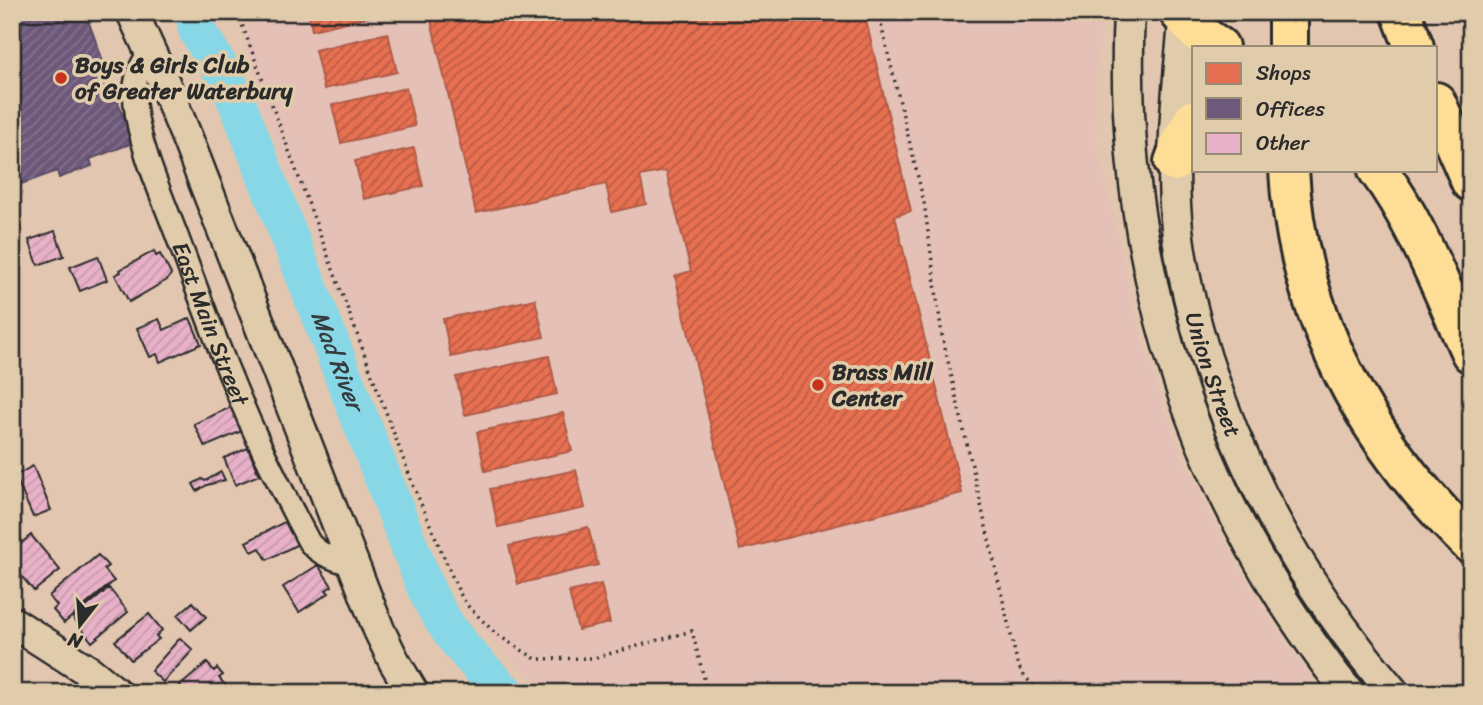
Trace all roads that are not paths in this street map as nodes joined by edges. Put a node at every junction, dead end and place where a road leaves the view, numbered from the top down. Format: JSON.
{"nodes":[{"id":1,"x":132,"y":12,"type":"edge"},
{"id":2,"x":1129,"y":12,"type":"edge"},
{"id":3,"x":1401,"y":12,"type":"edge"},
{"id":4,"x":1182,"y":15,"type":"edge"},
{"id":5,"x":1218,"y":46,"type":"edge"},
{"id":6,"x":1414,"y":46,"type":"edge"},
{"id":7,"x":150,"y":50,"type":"junction"},
{"id":8,"x":1438,"y":107,"type":"edge"},
{"id":9,"x":1192,"y":122,"type":"edge"},
{"id":10,"x":1174,"y":162,"type":"junction"},
{"id":11,"x":1289,"y":172,"type":"edge"},
{"id":12,"x":1379,"y":172,"type":"edge"},
{"id":13,"x":1471,"y":183,"type":"edge"},
{"id":14,"x":1471,"y":353,"type":"edge"},
{"id":15,"x":1471,"y":544,"type":"edge"},
{"id":16,"x":353,"y":565,"type":"junction"},
{"id":17,"x":1303,"y":569,"type":"junction"},
{"id":18,"x":1274,"y":586,"type":"junction"},
{"id":19,"x":12,"y":622,"type":"edge"},
{"id":20,"x":116,"y":693,"type":"edge"},
{"id":21,"x":414,"y":693,"type":"edge"},
{"id":22,"x":1349,"y":693,"type":"edge"},
{"id":23,"x":1394,"y":693,"type":"edge"}],
"edges":[{"from":1,"to":7,"type":"main road","name":"East Main Street"},
{"from":2,"to":18,"type":"main road","name":"Union Street"},
{"from":3,"to":6,"type":"highway"},
{"from":4,"to":5,"type":"highway"},
{"from":4,"to":10,"type":"main road","name":"Union Street"},
{"from":7,"to":16,"type":"main road","name":"East Main Street"},
{"from":7,"to":16,"type":"street","name":"East Main Street"},
{"from":8,"to":13,"type":"highway"},
{"from":9,"to":10,"type":"highway"},
{"from":10,"to":17,"type":"main road","name":"Union Street"},
{"from":11,"to":15,"type":"highway"},
{"from":12,"to":14,"type":"highway"},
{"from":16,"to":21,"type":"main road","name":"East Main Street"},
{"from":17,"to":18,"type":"main road"},
{"from":17,"to":23,"type":"main road","name":"Union Street"},
{"from":18,"to":22,"type":"main road","name":"Union Street"},
{"from":19,"to":20,"type":"main road"}]}
